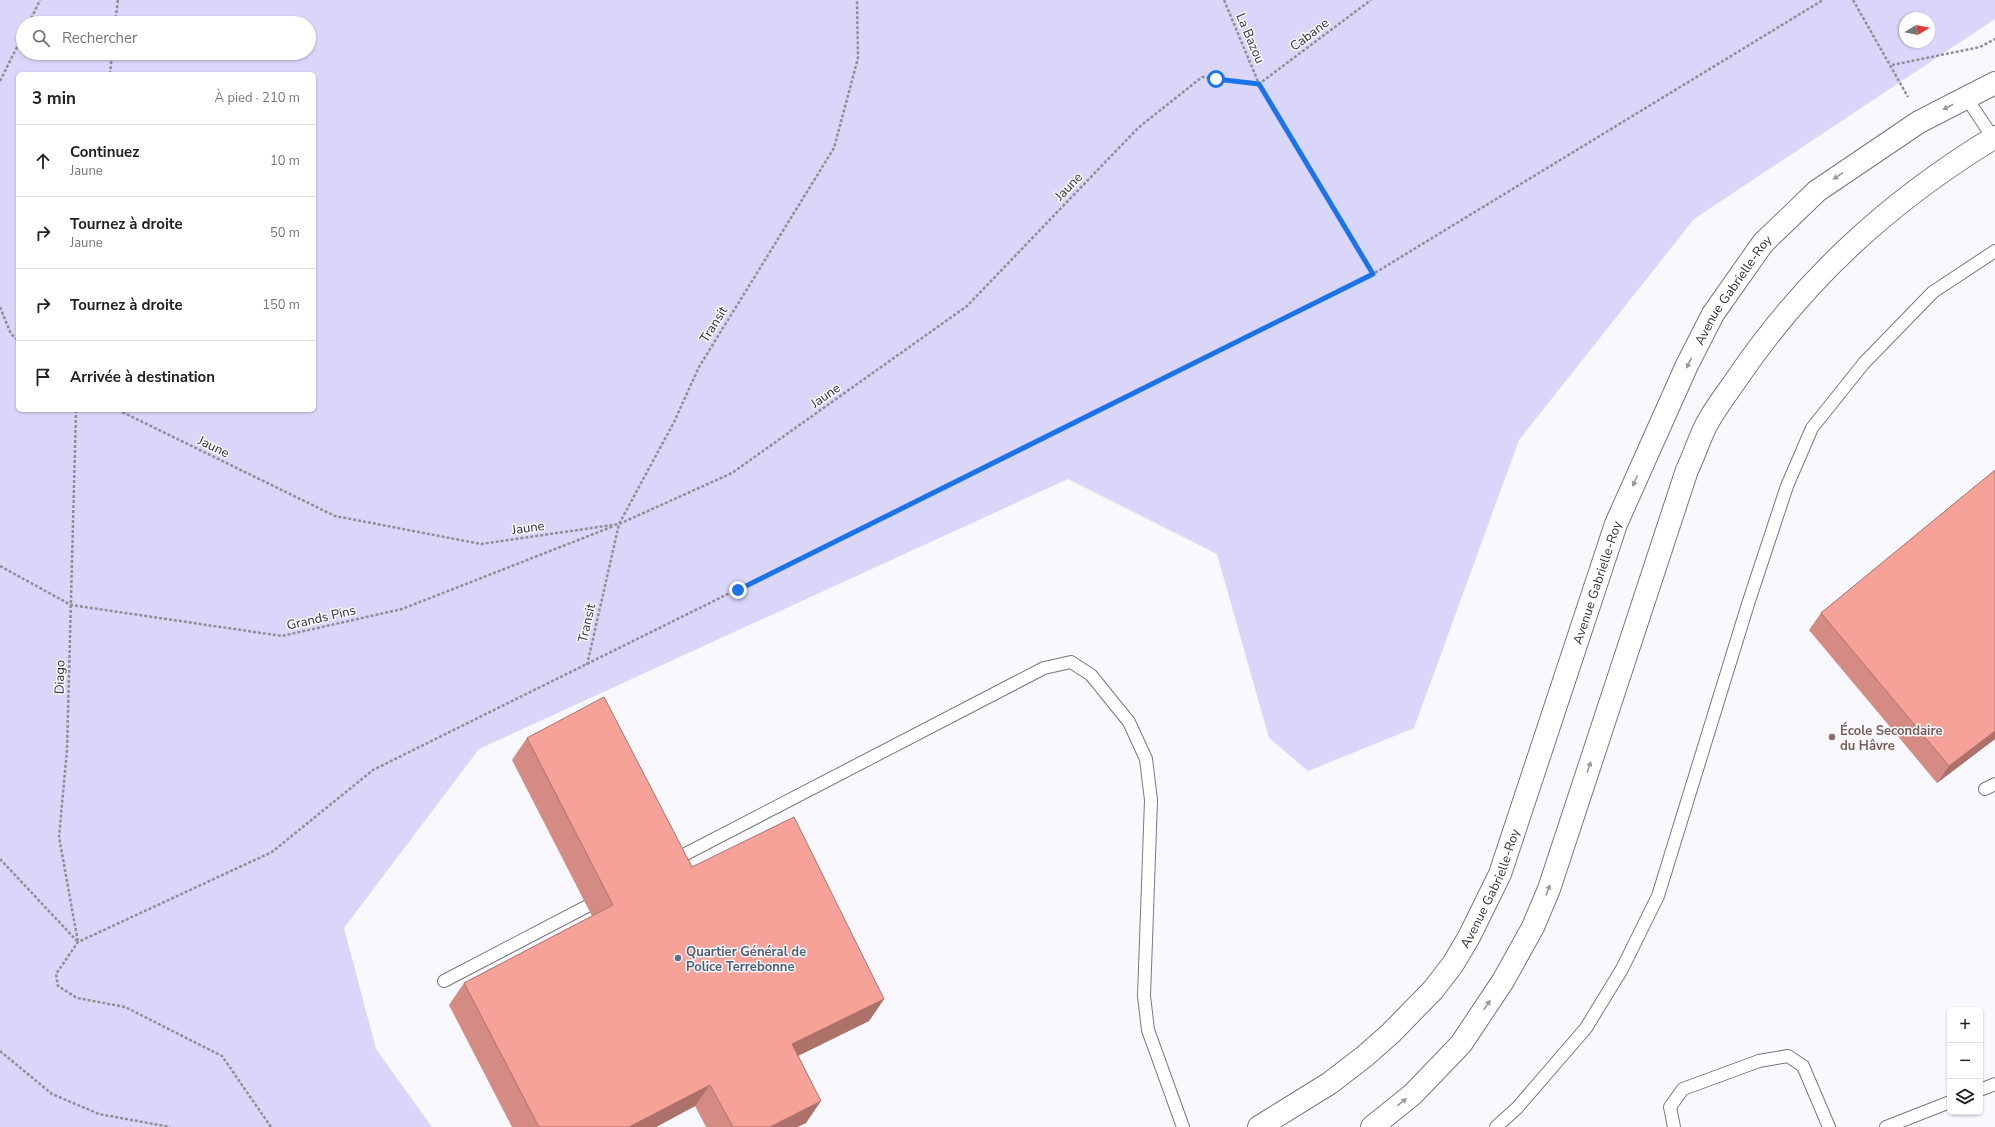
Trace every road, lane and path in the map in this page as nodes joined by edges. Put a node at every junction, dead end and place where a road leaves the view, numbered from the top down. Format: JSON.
{"nodes":[{"id":1,"x":40,"y":0,"type":"edge"},
{"id":2,"x":118,"y":0,"type":"edge"},
{"id":3,"x":857,"y":0,"type":"edge"},
{"id":4,"x":1224,"y":0,"type":"edge"},
{"id":5,"x":1371,"y":0,"type":"edge"},
{"id":6,"x":1823,"y":0,"type":"edge"},
{"id":7,"x":1854,"y":0,"type":"edge"},
{"id":8,"x":32,"y":16,"type":"edge"},
{"id":9,"x":116,"y":16,"type":"edge"},
{"id":10,"x":1995,"y":39,"type":"edge"},
{"id":11,"x":16,"y":49,"type":"edge"},
{"id":12,"x":111,"y":60,"type":"edge"},
{"id":13,"x":1892,"y":65,"type":"junction"},
{"id":14,"x":110,"y":72,"type":"edge"},
{"id":15,"x":0,"y":81,"type":"edge"},
{"id":16,"x":1995,"y":83,"type":"edge"},
{"id":17,"x":1259,"y":84,"type":"junction"},
{"id":18,"x":1966,"y":97,"type":"junction"},
{"id":19,"x":1918,"y":122,"type":"junction"},
{"id":20,"x":1994,"y":138,"type":"edge"},
{"id":21,"x":1995,"y":251,"type":"edge"},
{"id":22,"x":1373,"y":274,"type":"junction"},
{"id":23,"x":0,"y":307,"type":"edge"},
{"id":24,"x":16,"y":338,"type":"edge"},
{"id":25,"x":76,"y":412,"type":"edge"},
{"id":26,"x":122,"y":412,"type":"edge"},
{"id":27,"x":619,"y":524,"type":"junction"},
{"id":28,"x":0,"y":566,"type":"edge"},
{"id":29,"x":71,"y":605,"type":"junction"},
{"id":30,"x":587,"y":665,"type":"junction"},
{"id":31,"x":0,"y":860,"type":"edge"},
{"id":32,"x":662,"y":867,"type":"edge"},
{"id":33,"x":613,"y":892,"type":"edge"},
{"id":34,"x":78,"y":942,"type":"junction"},
{"id":35,"x":444,"y":981,"type":"dead end"},
{"id":36,"x":0,"y":1051,"type":"edge"},
{"id":37,"x":1995,"y":1084,"type":"edge"},
{"id":38,"x":1983,"y":1089,"type":"edge"},
{"id":39,"x":1947,"y":1103,"type":"edge"},
{"id":40,"x":170,"y":1127,"type":"edge"},
{"id":41,"x":271,"y":1127,"type":"edge"},
{"id":42,"x":1184,"y":1127,"type":"edge"},
{"id":43,"x":1258,"y":1127,"type":"edge"},
{"id":44,"x":1372,"y":1127,"type":"edge"},
{"id":45,"x":1496,"y":1127,"type":"edge"},
{"id":46,"x":1674,"y":1127,"type":"edge"},
{"id":47,"x":1829,"y":1127,"type":"edge"},
{"id":48,"x":1886,"y":1127,"type":"edge"}],
"edges":[{"from":1,"to":8,"type":"path"},
{"from":2,"to":9,"type":"path"},
{"from":3,"to":27,"type":"path","name":"Transit"},
{"from":4,"to":17,"type":"path","name":"La Bazou"},
{"from":5,"to":17,"type":"path","name":"Cabane"},
{"from":6,"to":22,"type":"path"},
{"from":7,"to":13,"type":"path"},
{"from":10,"to":13,"type":"path"},
{"from":11,"to":15,"type":"path"},
{"from":12,"to":14,"type":"path"},
{"from":13,"to":19,"type":"path"},
{"from":16,"to":18,"type":"street","name":"Avenue Gabrielle-Roy"},
{"from":17,"to":22,"type":"path"},
{"from":17,"to":27,"type":"path","name":"Jaune"},
{"from":18,"to":19,"type":"street","name":"Avenue Gabrielle-Roy","one_way":true},
{"from":18,"to":20,"type":"lane"},
{"from":19,"to":43,"type":"street","name":"Avenue Gabrielle-Roy","one_way":true},
{"from":44,"to":20,"type":"street","one_way":true},
{"from":21,"to":45,"type":"lane"},
{"from":22,"to":30,"type":"path"},
{"from":23,"to":24,"type":"path"},
{"from":25,"to":29,"type":"path","name":"Diago"},
{"from":26,"to":27,"type":"path","name":"Jaune"},
{"from":27,"to":29,"type":"path","name":"Grands Pins"},
{"from":27,"to":30,"type":"path","name":"Transit"},
{"from":28,"to":29,"type":"path","name":"Grands Pins"},
{"from":29,"to":34,"type":"path","name":"Diago"},
{"from":30,"to":34,"type":"path"},
{"from":31,"to":34,"type":"path"},
{"from":32,"to":42,"type":"lane"},
{"from":33,"to":35,"type":"lane"},
{"from":34,"to":41,"type":"path"},
{"from":36,"to":40,"type":"path"},
{"from":37,"to":38,"type":"lane"},
{"from":39,"to":48,"type":"lane"},
{"from":46,"to":47,"type":"lane"}]}
